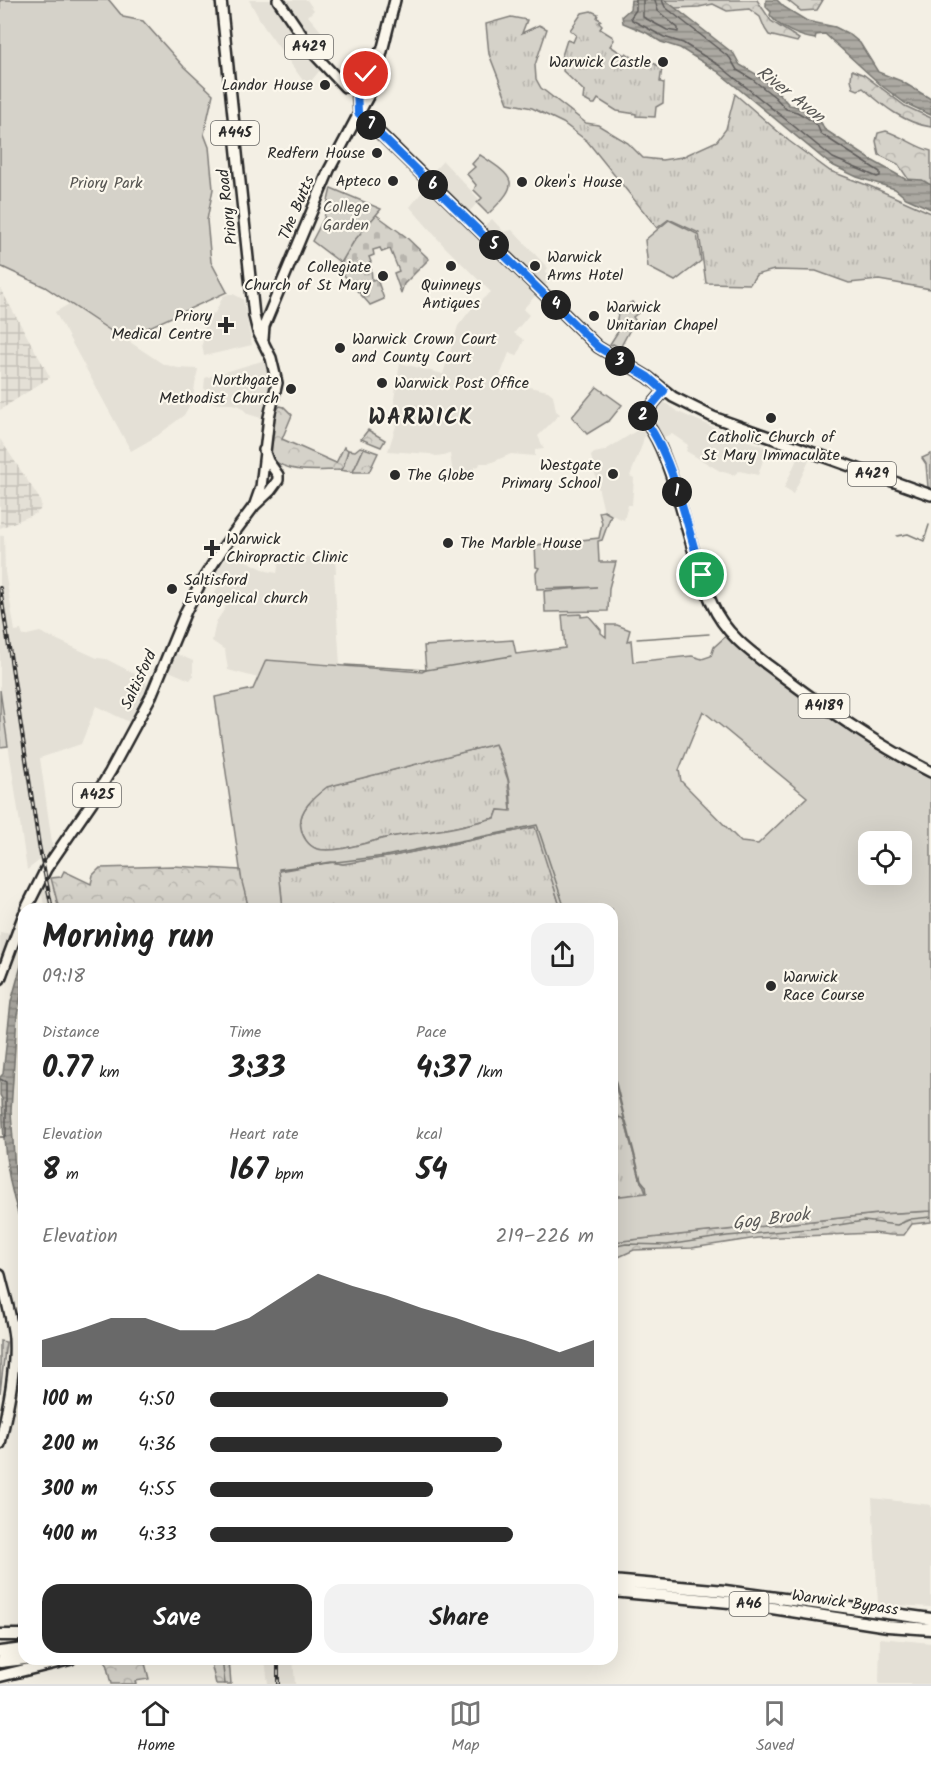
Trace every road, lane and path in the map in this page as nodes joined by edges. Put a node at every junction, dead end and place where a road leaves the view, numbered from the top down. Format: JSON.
{"nodes":[{"id":1,"x":221,"y":0,"type":"edge"},
{"id":2,"x":278,"y":0,"type":"edge"},
{"id":3,"x":395,"y":0,"type":"edge"},
{"id":4,"x":384,"y":43,"type":"junction"},
{"id":5,"x":379,"y":65,"type":"junction"},
{"id":6,"x":357,"y":87,"type":"junction"},
{"id":7,"x":358,"y":113,"type":"junction"},
{"id":8,"x":253,"y":306,"type":"junction"},
{"id":9,"x":268,"y":317,"type":"junction"},
{"id":10,"x":263,"y":339,"type":"junction"},
{"id":11,"x":664,"y":391,"type":"junction"},
{"id":12,"x":264,"y":450,"type":"junction"},
{"id":13,"x":273,"y":470,"type":"junction"},
{"id":14,"x":262,"y":477,"type":"junction"},
{"id":15,"x":275,"y":483,"type":"junction"},
{"id":16,"x":931,"y":495,"type":"edge"},
{"id":17,"x":254,"y":506,"type":"junction"},
{"id":18,"x":931,"y":772,"type":"edge"},
{"id":19,"x":29,"y":903,"type":"edge"},
{"id":20,"x":18,"y":930,"type":"edge"},
{"id":21,"x":0,"y":979,"type":"edge"},
{"id":22,"x":0,"y":1275,"type":"edge"},
{"id":23,"x":0,"y":1444,"type":"edge"},
{"id":24,"x":618,"y":1582,"type":"edge"},
{"id":25,"x":618,"y":1592,"type":"edge"},
{"id":26,"x":931,"y":1619,"type":"edge"},
{"id":27,"x":931,"y":1629,"type":"edge"},
{"id":28,"x":0,"y":1635,"type":"edge"},
{"id":29,"x":18,"y":1635,"type":"edge"},
{"id":30,"x":18,"y":1650,"type":"edge"},
{"id":31,"x":0,"y":1652,"type":"edge"},
{"id":32,"x":18,"y":1660,"type":"edge"},
{"id":33,"x":0,"y":1662,"type":"edge"},
{"id":34,"x":45,"y":1665,"type":"edge"},
{"id":35,"x":0,"y":1676,"type":"edge"}],
"edges":[{"from":1,"to":8,"type":"main road","name":"Priory Road","number":"A445"},
{"from":2,"to":6,"type":"main road","number":"A429"},
{"from":3,"to":4,"type":"main road","name":"The Butts"},
{"from":4,"to":5,"type":"main road","name":"The Butts"},
{"from":4,"to":6,"type":"main road"},
{"from":5,"to":6,"type":"main road"},
{"from":5,"to":7,"type":"main road","name":"The Butts"},
{"from":6,"to":7,"type":"main road"},
{"from":7,"to":9,"type":"main road","name":"The Butts"},
{"from":7,"to":11,"type":"main road","number":"A429"},
{"from":8,"to":9,"type":"main road"},
{"from":8,"to":10,"type":"main road","number":"A445"},
{"from":9,"to":10,"type":"main road","name":"The Butts"},
{"from":10,"to":12,"type":"main road","number":"A425"},
{"from":11,"to":16,"type":"main road","number":"A429"},
{"from":11,"to":18,"type":"main road","number":"A4189"},
{"from":12,"to":13,"type":"main road"},
{"from":12,"to":14,"type":"main road","number":"A425"},
{"from":13,"to":14,"type":"main road"},
{"from":13,"to":15,"type":"main road"},
{"from":14,"to":15,"type":"main road"},
{"from":14,"to":17,"type":"main road","number":"A425"},
{"from":15,"to":17,"type":"main road","number":"A425"},
{"from":17,"to":19,"type":"main road","name":"Saltisford","number":"A425"},
{"from":20,"to":21,"type":"main road"},
{"from":22,"to":23,"type":"main road"},
{"from":24,"to":26,"type":"highway","name":"Warwick Bypass","number":"A46"},
{"from":25,"to":27,"type":"highway","name":"Warwick Bypass","number":"A46"},
{"from":28,"to":29,"type":"highway"},
{"from":30,"to":31,"type":"highway"},
{"from":32,"to":33,"type":"highway"},
{"from":34,"to":35,"type":"highway"}]}
